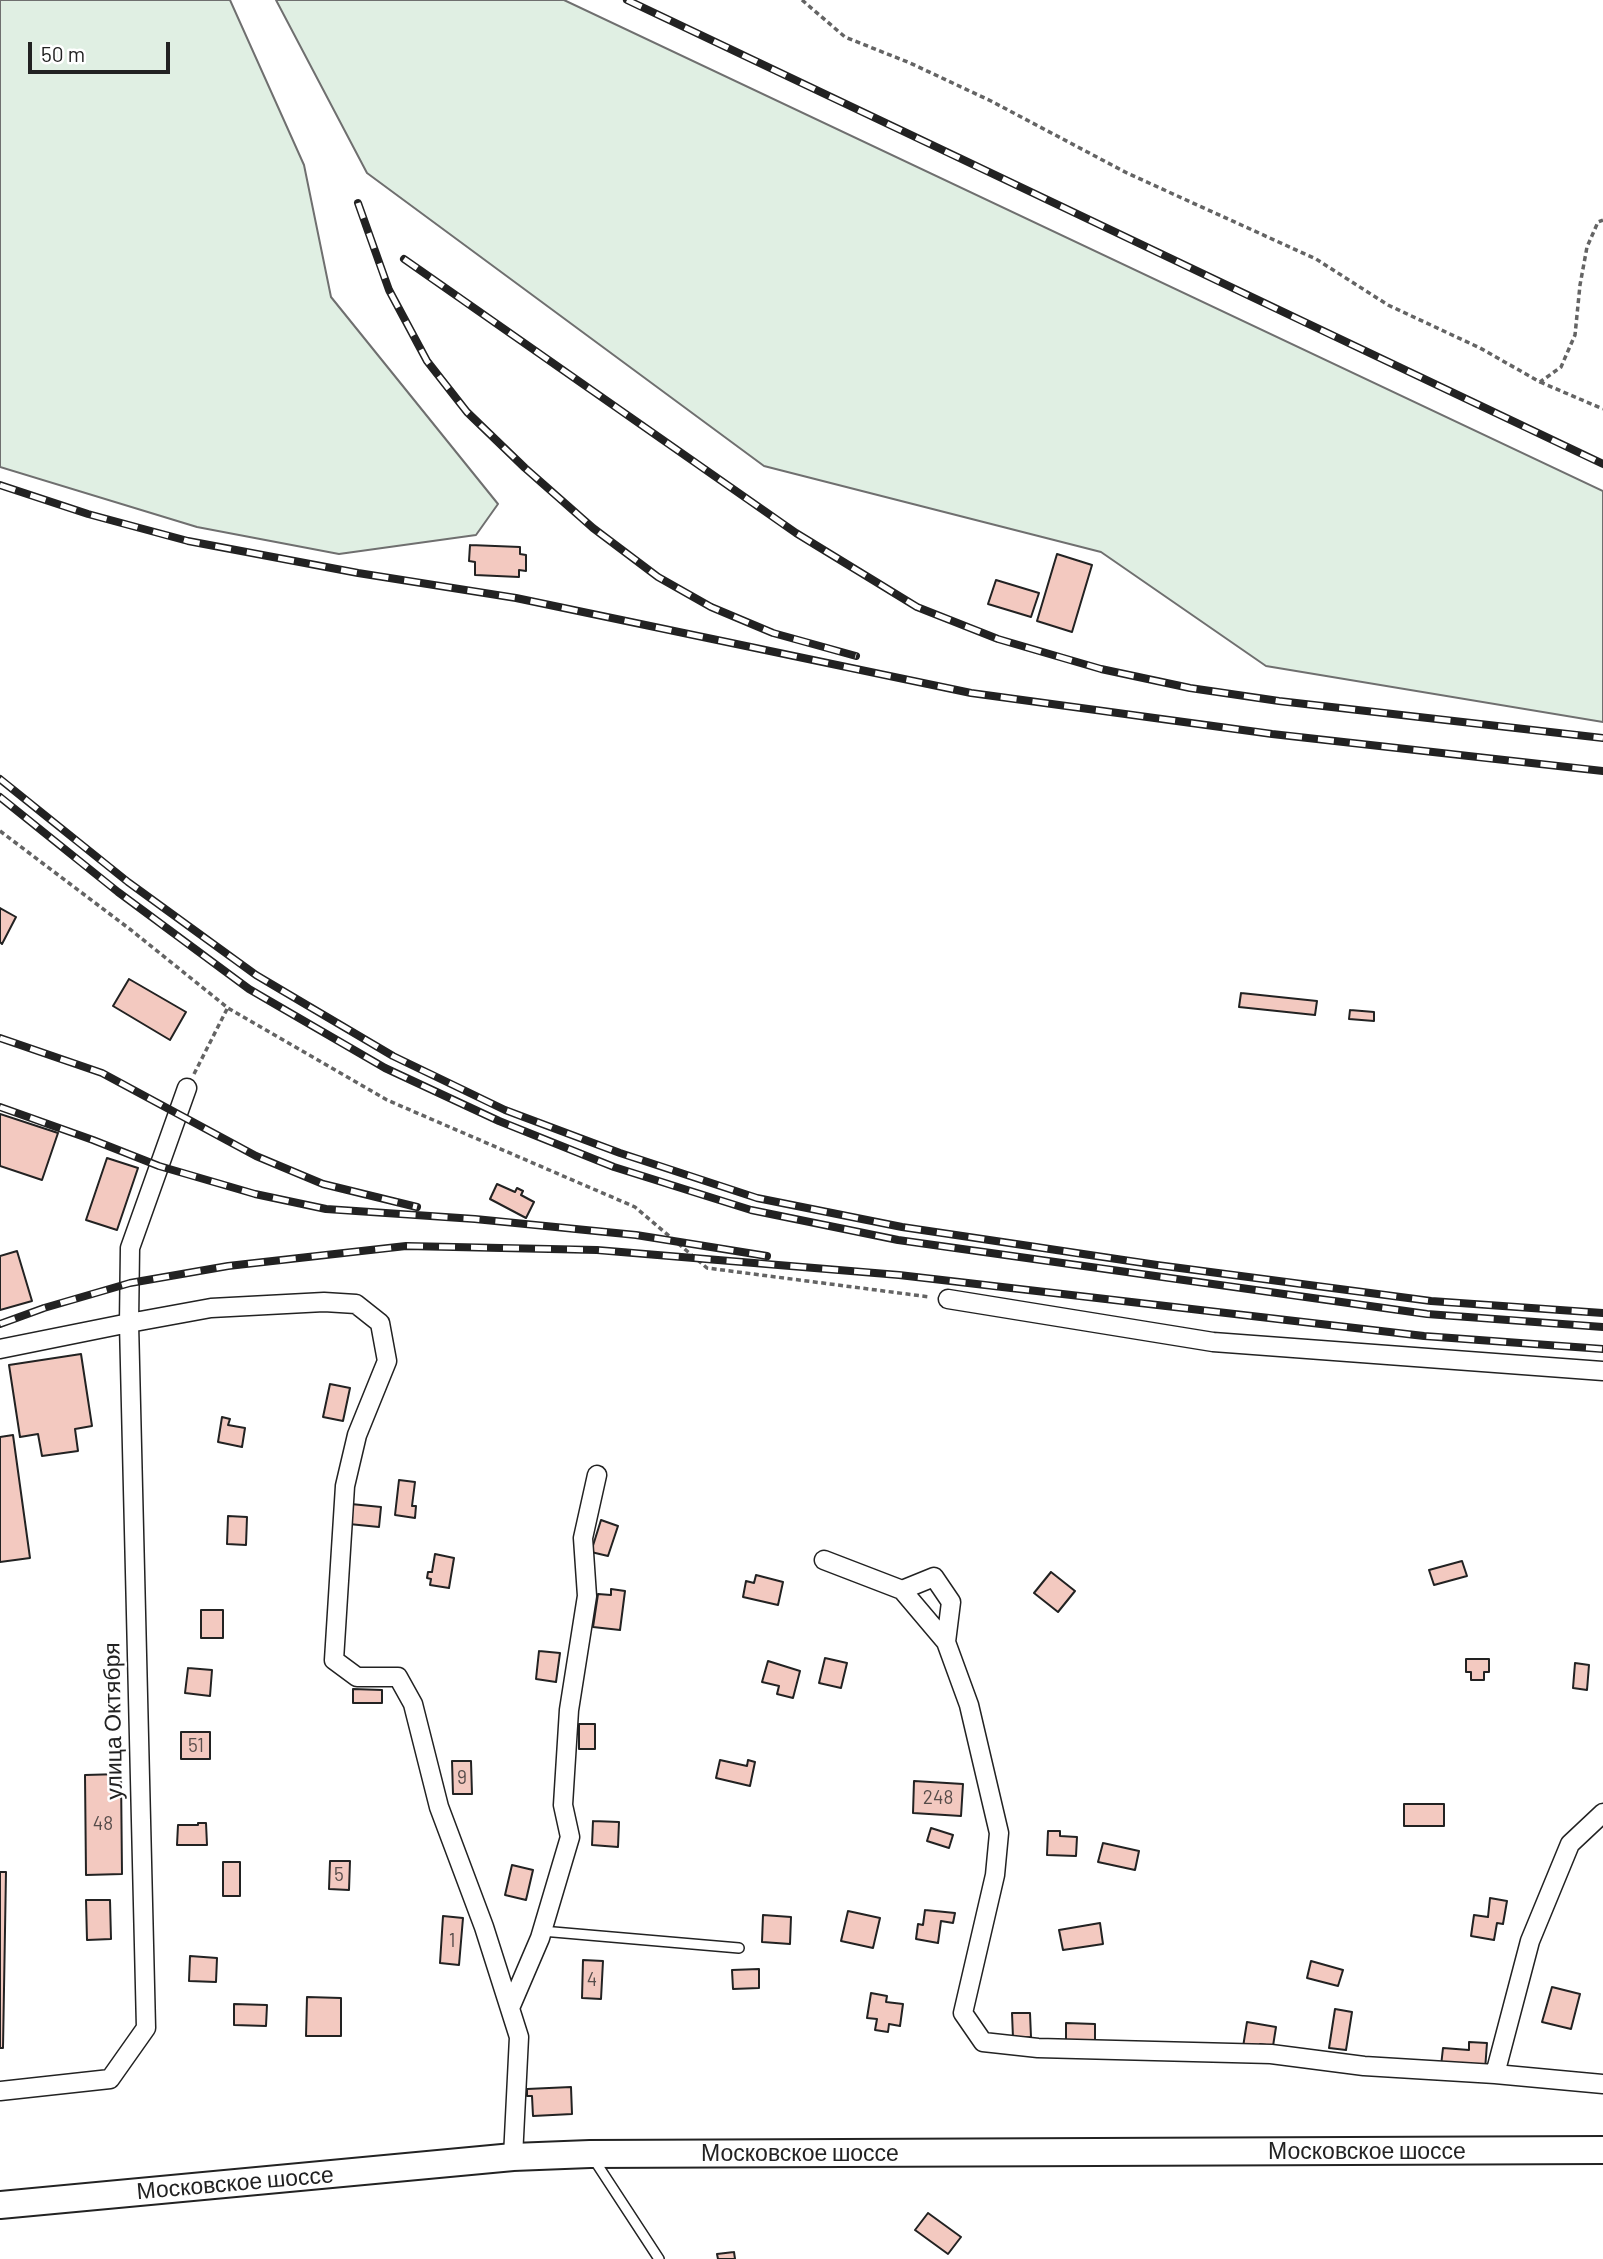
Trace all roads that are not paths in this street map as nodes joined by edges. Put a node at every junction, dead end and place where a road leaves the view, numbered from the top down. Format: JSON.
{"nodes":[{"id":1,"x":187,"y":1088,"type":"road end"},
{"id":2,"x":948,"y":1299,"type":"road end"},
{"id":3,"x":129,"y":1324,"type":"junction"},
{"id":4,"x":0,"y":1349,"type":"edge"},
{"id":5,"x":1603,"y":1371,"type":"edge"},
{"id":6,"x":597,"y":1475,"type":"dead end"},
{"id":7,"x":824,"y":1560,"type":"dead end"},
{"id":8,"x":902,"y":1590,"type":"junction"},
{"id":9,"x":946,"y":1642,"type":"junction"},
{"id":10,"x":1603,"y":1813,"type":"edge"},
{"id":11,"x":542,"y":1931,"type":"junction"},
{"id":12,"x":738,"y":1948,"type":"dead end"},
{"id":13,"x":510,"y":2008,"type":"junction"},
{"id":14,"x":1495,"y":2074,"type":"junction"},
{"id":15,"x":1603,"y":2084,"type":"edge"},
{"id":16,"x":0,"y":2091,"type":"edge"},
{"id":17,"x":1603,"y":2150,"type":"edge"},
{"id":18,"x":590,"y":2154,"type":"junction"},
{"id":19,"x":513,"y":2157,"type":"junction"},
{"id":20,"x":0,"y":2205,"type":"edge"},
{"id":21,"x":659,"y":2259,"type":"edge"}],
"edges":[{"from":1,"to":3,"type":"street","name":"улица Октября"},
{"from":2,"to":5,"type":"street"},
{"from":3,"to":4,"type":"street"},
{"from":3,"to":13,"type":"street"},
{"from":3,"to":16,"type":"street","name":"улица Октября"},
{"from":6,"to":11,"type":"street"},
{"from":7,"to":8,"type":"street"},
{"from":8,"to":9,"type":"street"},
{"from":8,"to":9,"type":"street"},
{"from":9,"to":14,"type":"street"},
{"from":10,"to":14,"type":"street"},
{"from":11,"to":12,"type":"lane"},
{"from":11,"to":13,"type":"street"},
{"from":13,"to":19,"type":"street"},
{"from":14,"to":15,"type":"street"},
{"from":17,"to":18,"type":"main road","name":"Московское шоссе"},
{"from":18,"to":19,"type":"main road","name":"Московское шоссе"},
{"from":18,"to":21,"type":"lane"},
{"from":19,"to":20,"type":"main road","name":"Московское шоссе"}]}
